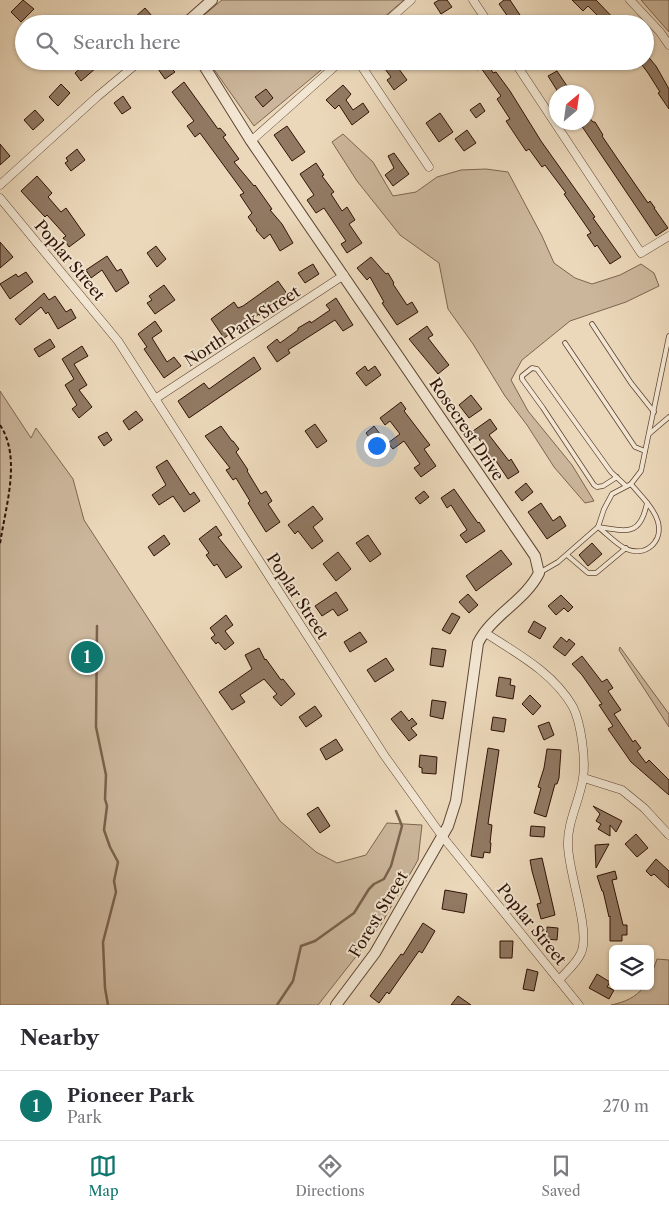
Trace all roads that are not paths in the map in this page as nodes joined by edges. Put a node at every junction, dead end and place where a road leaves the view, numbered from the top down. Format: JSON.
{"nodes":[{"id":1,"x":212,"y":0,"type":"edge"},
{"id":2,"x":411,"y":0,"type":"edge"},
{"id":3,"x":473,"y":0,"type":"edge"},
{"id":4,"x":630,"y":0,"type":"edge"},
{"id":5,"x":195,"y":15,"type":"edge"},
{"id":6,"x":394,"y":15,"type":"edge"},
{"id":7,"x":483,"y":15,"type":"edge"},
{"id":8,"x":644,"y":15,"type":"edge"},
{"id":9,"x":654,"y":26,"type":"edge"},
{"id":10,"x":669,"y":45,"type":"edge"},
{"id":11,"x":129,"y":70,"type":"edge"},
{"id":12,"x":207,"y":70,"type":"edge"},
{"id":13,"x":331,"y":70,"type":"edge"},
{"id":14,"x":364,"y":70,"type":"edge"},
{"id":15,"x":520,"y":70,"type":"edge"},
{"id":16,"x":251,"y":141,"type":"junction"},
{"id":17,"x":429,"y":167,"type":"dead end"},
{"id":18,"x":0,"y":185,"type":"edge"},
{"id":19,"x":0,"y":198,"type":"edge"},
{"id":20,"x":669,"y":236,"type":"edge"},
{"id":21,"x":344,"y":275,"type":"junction"},
{"id":22,"x":592,"y":324,"type":"dead end"},
{"id":23,"x":669,"y":336,"type":"edge"},
{"id":24,"x":565,"y":344,"type":"dead end"},
{"id":25,"x":156,"y":399,"type":"junction"},
{"id":26,"x":654,"y":412,"type":"junction"},
{"id":27,"x":669,"y":417,"type":"edge"},
{"id":28,"x":649,"y":434,"type":"junction"},
{"id":29,"x":645,"y":451,"type":"junction"},
{"id":30,"x":617,"y":478,"type":"junction"},
{"id":31,"x":631,"y":484,"type":"junction"},
{"id":32,"x":626,"y":486,"type":"junction"},
{"id":33,"x":647,"y":503,"type":"junction"},
{"id":34,"x":598,"y":527,"type":"junction"},
{"id":35,"x":626,"y":548,"type":"junction"},
{"id":36,"x":567,"y":555,"type":"junction"},
{"id":37,"x":539,"y":573,"type":"junction"},
{"id":38,"x":484,"y":632,"type":"junction"},
{"id":39,"x":584,"y":778,"type":"junction"},
{"id":40,"x":669,"y":835,"type":"edge"},
{"id":41,"x":442,"y":836,"type":"junction"},
{"id":42,"x":559,"y":980,"type":"junction"},
{"id":43,"x":336,"y":1005,"type":"edge"},
{"id":44,"x":579,"y":1005,"type":"edge"}],
"edges":[{"from":1,"to":5,"type":"street"},
{"from":2,"to":6,"type":"street"},
{"from":3,"to":7,"type":"street"},
{"from":4,"to":8,"type":"street"},
{"from":9,"to":10,"type":"street"},
{"from":11,"to":18,"type":"street"},
{"from":12,"to":16,"type":"street","name":"Rosecrest Drive"},
{"from":13,"to":16,"type":"street"},
{"from":14,"to":17,"type":"street"},
{"from":15,"to":20,"type":"street"},
{"from":16,"to":21,"type":"street","name":"Rosecrest Drive"},
{"from":19,"to":25,"type":"street","name":"Poplar Street"},
{"from":21,"to":25,"type":"street","name":"North Park Street"},
{"from":21,"to":37,"type":"street","name":"Rosecrest Drive"},
{"from":22,"to":26,"type":"lane"},
{"from":23,"to":26,"type":"lane"},
{"from":24,"to":29,"type":"lane"},
{"from":25,"to":41,"type":"street","name":"Poplar Street"},
{"from":26,"to":28,"type":"lane"},
{"from":27,"to":28,"type":"lane"},
{"from":28,"to":29,"type":"lane"},
{"from":29,"to":31,"type":"lane"},
{"from":30,"to":30,"type":"lane"},
{"from":30,"to":32,"type":"lane"},
{"from":31,"to":32,"type":"lane"},
{"from":31,"to":33,"type":"lane"},
{"from":32,"to":34,"type":"lane"},
{"from":33,"to":34,"type":"lane"},
{"from":33,"to":35,"type":"lane"},
{"from":34,"to":35,"type":"lane"},
{"from":34,"to":36,"type":"lane"},
{"from":35,"to":36,"type":"lane"},
{"from":36,"to":37,"type":"lane"},
{"from":37,"to":38,"type":"street"},
{"from":38,"to":39,"type":"street"},
{"from":38,"to":41,"type":"street"},
{"from":39,"to":40,"type":"street"},
{"from":39,"to":42,"type":"street"},
{"from":41,"to":42,"type":"street","name":"Poplar Street"},
{"from":41,"to":43,"type":"street","name":"Forest Street"},
{"from":42,"to":44,"type":"street","name":"Poplar Street"}]}
